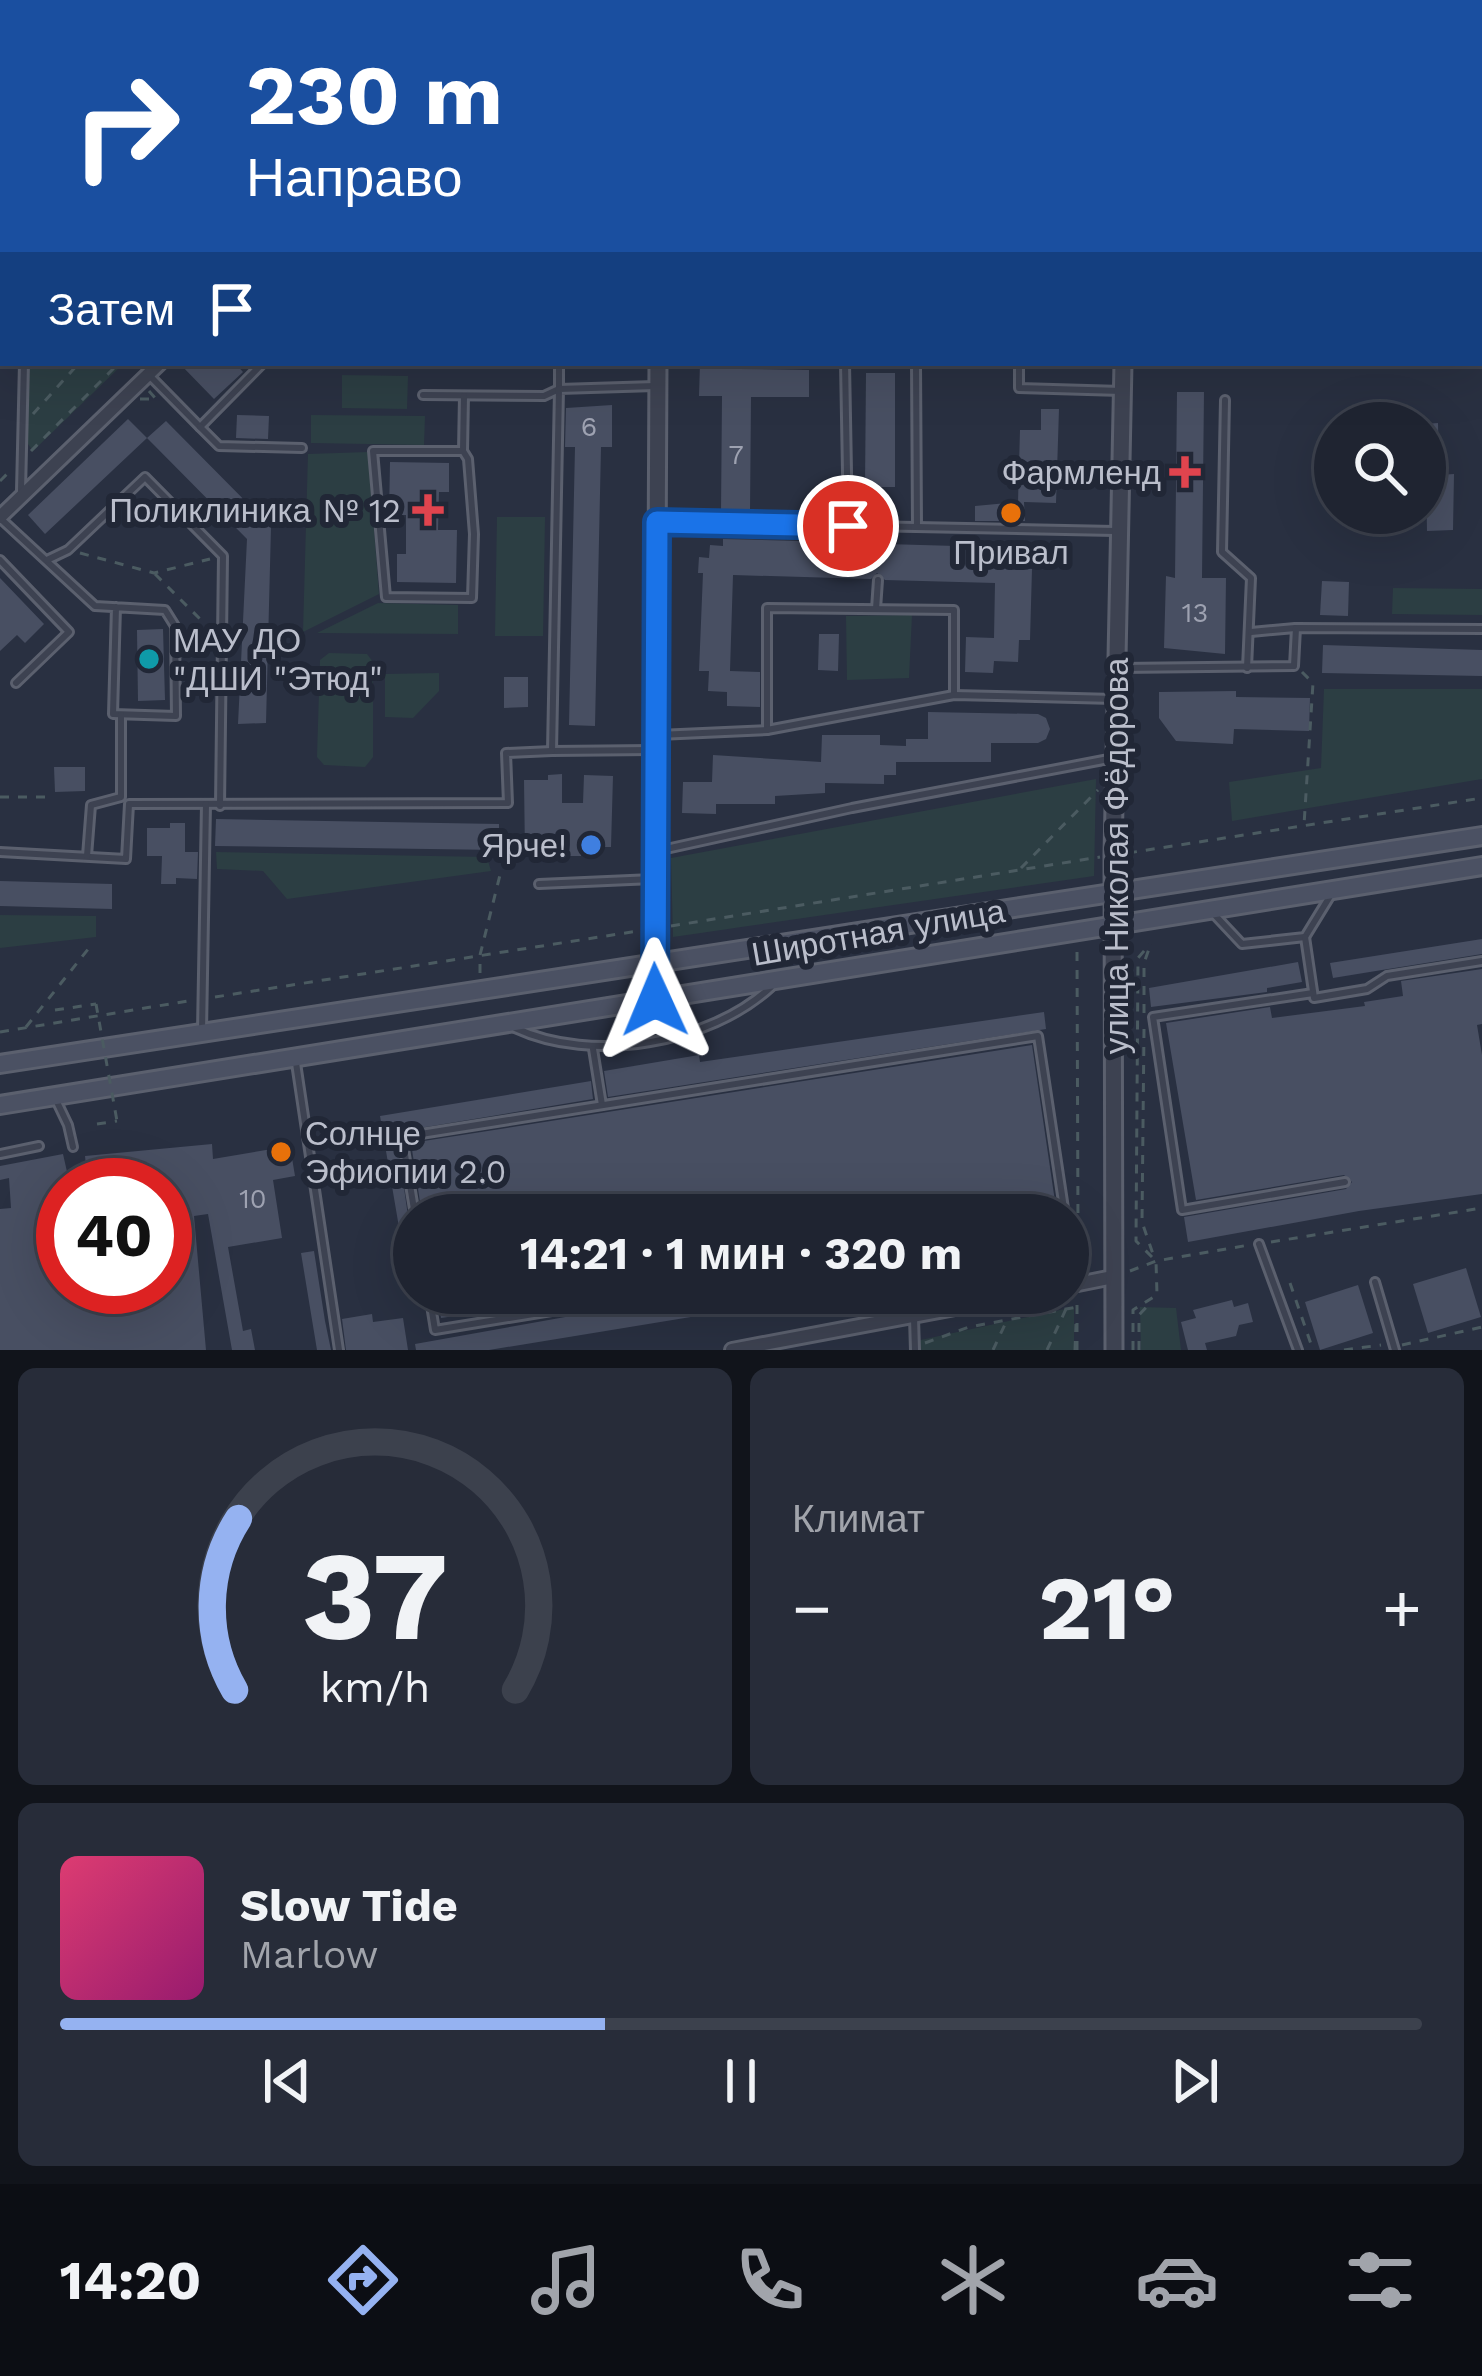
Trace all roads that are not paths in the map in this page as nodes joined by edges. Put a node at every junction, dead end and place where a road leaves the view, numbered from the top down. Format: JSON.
{"nodes":[{"id":1,"x":24,"y":366,"type":"edge"},
{"id":2,"x":157,"y":366,"type":"edge"},
{"id":3,"x":260,"y":366,"type":"edge"},
{"id":4,"x":559,"y":366,"type":"edge"},
{"id":5,"x":658,"y":366,"type":"edge"},
{"id":6,"x":845,"y":366,"type":"edge"},
{"id":7,"x":916,"y":366,"type":"edge"},
{"id":8,"x":1019,"y":366,"type":"edge"},
{"id":9,"x":1123,"y":366,"type":"edge"},
{"id":10,"x":148,"y":374,"type":"junction"},
{"id":11,"x":658,"y":386,"type":"junction"},
{"id":12,"x":559,"y":389,"type":"junction"},
{"id":13,"x":1122,"y":391,"type":"junction"},
{"id":14,"x":424,"y":395,"type":"dead end"},
{"id":15,"x":464,"y":396,"type":"junction"},
{"id":16,"x":1225,"y":400,"type":"dead end"},
{"id":17,"x":200,"y":428,"type":"junction"},
{"id":18,"x":302,"y":448,"type":"dead end"},
{"id":19,"x":463,"y":451,"type":"junction"},
{"id":20,"x":21,"y":496,"type":"junction"},
{"id":21,"x":0,"y":518,"type":"edge"},
{"id":22,"x":657,"y":522,"type":"junction"},
{"id":23,"x":848,"y":526,"type":"junction"},
{"id":24,"x":878,"y":527,"type":"junction"},
{"id":25,"x":917,"y":528,"type":"junction"},
{"id":26,"x":1120,"y":531,"type":"junction"},
{"id":27,"x":878,"y":544,"type":"dead end"},
{"id":28,"x":0,"y":560,"type":"edge"},
{"id":29,"x":47,"y":560,"type":"junction"},
{"id":30,"x":8,"y":568,"type":"junction"},
{"id":31,"x":0,"y":577,"type":"edge"},
{"id":32,"x":878,"y":580,"type":"dead end"},
{"id":33,"x":116,"y":607,"type":"junction"},
{"id":34,"x":876,"y":609,"type":"junction"},
{"id":35,"x":1296,"y":628,"type":"junction"},
{"id":36,"x":1482,"y":629,"type":"edge"},
{"id":37,"x":1251,"y":632,"type":"junction"},
{"id":38,"x":1117,"y":668,"type":"junction"},
{"id":39,"x":1246,"y":668,"type":"junction"},
{"id":40,"x":16,"y":683,"type":"dead end"},
{"id":41,"x":954,"y":695,"type":"junction"},
{"id":42,"x":1117,"y":699,"type":"junction"},
{"id":43,"x":121,"y":715,"type":"junction"},
{"id":44,"x":767,"y":730,"type":"junction"},
{"id":45,"x":654,"y":743,"type":"junction"},
{"id":46,"x":552,"y":751,"type":"junction"},
{"id":47,"x":1115,"y":758,"type":"junction"},
{"id":48,"x":206,"y":804,"type":"junction"},
{"id":49,"x":220,"y":806,"type":"junction"},
{"id":50,"x":1482,"y":836,"type":"edge"},
{"id":51,"x":0,"y":852,"type":"edge"},
{"id":52,"x":653,"y":852,"type":"junction"},
{"id":53,"x":87,"y":856,"type":"junction"},
{"id":54,"x":1482,"y":866,"type":"edge"},
{"id":55,"x":653,"y":879,"type":"junction"},
{"id":56,"x":539,"y":884,"type":"dead end"},
{"id":57,"x":1334,"y":890,"type":"junction"},
{"id":58,"x":1114,"y":893,"type":"junction"},
{"id":59,"x":1209,"y":908,"type":"junction"},
{"id":60,"x":1115,"y":922,"type":"junction"},
{"id":61,"x":1305,"y":937,"type":"junction"},
{"id":62,"x":1482,"y":961,"type":"edge"},
{"id":63,"x":654,"y":964,"type":"junction"},
{"id":64,"x":780,"y":979,"type":"junction"},
{"id":65,"x":1313,"y":993,"type":"junction"},
{"id":66,"x":655,"y":1000,"type":"junction"},
{"id":67,"x":506,"y":1024,"type":"junction"},
{"id":68,"x":202,"y":1035,"type":"junction"},
{"id":69,"x":593,"y":1048,"type":"junction"},
{"id":70,"x":295,"y":1059,"type":"junction"},
{"id":71,"x":0,"y":1064,"type":"edge"},
{"id":72,"x":54,"y":1097,"type":"junction"},
{"id":73,"x":0,"y":1105,"type":"edge"},
{"id":74,"x":602,"y":1105,"type":"junction"},
{"id":75,"x":39,"y":1146,"type":"dead end"},
{"id":76,"x":73,"y":1147,"type":"dead end"},
{"id":77,"x":0,"y":1154,"type":"edge"},
{"id":78,"x":1345,"y":1182,"type":"dead end"},
{"id":79,"x":411,"y":1194,"type":"edge"},
{"id":80,"x":1062,"y":1194,"type":"edge"},
{"id":81,"x":1259,"y":1244,"type":"road end"},
{"id":82,"x":1113,"y":1277,"type":"junction"},
{"id":83,"x":1089,"y":1282,"type":"edge"},
{"id":84,"x":1376,"y":1282,"type":"dead end"},
{"id":85,"x":432,"y":1314,"type":"edge"},
{"id":86,"x":533,"y":1314,"type":"edge"},
{"id":87,"x":929,"y":1314,"type":"edge"},
{"id":88,"x":914,"y":1317,"type":"junction"},
{"id":89,"x":796,"y":1344,"type":"edge"},
{"id":90,"x":915,"y":1348,"type":"edge"},
{"id":91,"x":1395,"y":1348,"type":"edge"},
{"id":92,"x":339,"y":1350,"type":"edge"},
{"id":93,"x":732,"y":1350,"type":"edge"},
{"id":94,"x":1114,"y":1350,"type":"edge"},
{"id":95,"x":1298,"y":1350,"type":"edge"}],
"edges":[{"from":1,"to":20,"type":"lane"},
{"from":2,"to":10,"type":"street"},
{"from":3,"to":17,"type":"lane"},
{"from":4,"to":12,"type":"lane"},
{"from":5,"to":11,"type":"street"},
{"from":6,"to":23,"type":"lane"},
{"from":7,"to":25,"type":"lane"},
{"from":8,"to":13,"type":"lane"},
{"from":9,"to":13,"type":"street","name":"улица Николая Фёдорова"},
{"from":10,"to":17,"type":"lane"},
{"from":10,"to":20,"type":"street"},
{"from":11,"to":12,"type":"lane"},
{"from":11,"to":22,"type":"street"},
{"from":12,"to":15,"type":"lane"},
{"from":12,"to":46,"type":"lane"},
{"from":13,"to":26,"type":"street","name":"улица Николая Фёдорова"},
{"from":14,"to":15,"type":"lane"},
{"from":15,"to":19,"type":"lane"},
{"from":16,"to":37,"type":"lane"},
{"from":17,"to":18,"type":"lane"},
{"from":19,"to":19,"type":"lane"},
{"from":20,"to":21,"type":"street"},
{"from":21,"to":29,"type":"lane"},
{"from":22,"to":23,"type":"lane"},
{"from":22,"to":45,"type":"street"},
{"from":23,"to":24,"type":"lane"},
{"from":24,"to":25,"type":"lane"},
{"from":24,"to":27,"type":"lane"},
{"from":25,"to":26,"type":"lane"},
{"from":26,"to":38,"type":"street","name":"улица Николая Фёдорова"},
{"from":28,"to":30,"type":"lane"},
{"from":29,"to":33,"type":"lane"},
{"from":29,"to":49,"type":"lane"},
{"from":30,"to":31,"type":"lane"},
{"from":30,"to":40,"type":"lane"},
{"from":32,"to":34,"type":"lane"},
{"from":33,"to":43,"type":"lane"},
{"from":33,"to":43,"type":"lane"},
{"from":34,"to":41,"type":"lane"},
{"from":34,"to":44,"type":"lane"},
{"from":35,"to":36,"type":"lane"},
{"from":35,"to":37,"type":"lane"},
{"from":35,"to":39,"type":"lane"},
{"from":37,"to":39,"type":"lane"},
{"from":38,"to":39,"type":"lane"},
{"from":38,"to":42,"type":"street","name":"улица Николая Фёдорова"},
{"from":41,"to":42,"type":"lane"},
{"from":41,"to":44,"type":"lane"},
{"from":42,"to":47,"type":"street","name":"улица Николая Фёдорова"},
{"from":43,"to":53,"type":"lane"},
{"from":44,"to":45,"type":"lane"},
{"from":45,"to":46,"type":"lane"},
{"from":45,"to":52,"type":"street"},
{"from":46,"to":49,"type":"lane"},
{"from":47,"to":52,"type":"lane"},
{"from":47,"to":58,"type":"street","name":"улица Николая Фёдорова"},
{"from":48,"to":49,"type":"lane"},
{"from":48,"to":53,"type":"lane"},
{"from":48,"to":68,"type":"lane"},
{"from":50,"to":58,"type":"main road","name":"Широтная улица"},
{"from":51,"to":53,"type":"lane"},
{"from":52,"to":55,"type":"street"},
{"from":54,"to":57,"type":"main road","name":"Широтная улица"},
{"from":55,"to":56,"type":"lane"},
{"from":55,"to":63,"type":"street"},
{"from":57,"to":59,"type":"main road","name":"Широтная улица"},
{"from":57,"to":61,"type":"lane"},
{"from":58,"to":60,"type":"street","name":"улица Николая Фёдорова"},
{"from":58,"to":63,"type":"main road","name":"Широтная улица"},
{"from":59,"to":60,"type":"main road","name":"Широтная улица"},
{"from":59,"to":61,"type":"lane"},
{"from":60,"to":64,"type":"main road","name":"Широтная улица"},
{"from":60,"to":82,"type":"street","name":"улица Николая Фёдорова"},
{"from":61,"to":65,"type":"lane"},
{"from":62,"to":65,"type":"lane"},
{"from":63,"to":66,"type":"street"},
{"from":63,"to":68,"type":"main road","name":"Широтная улица"},
{"from":64,"to":66,"type":"main road","name":"Широтная улица"},
{"from":64,"to":69,"type":"lane"},
{"from":65,"to":78,"type":"lane"},
{"from":66,"to":67,"type":"main road","name":"Широтная улица"},
{"from":67,"to":69,"type":"lane"},
{"from":67,"to":70,"type":"main road","name":"Широтная улица"},
{"from":68,"to":71,"type":"main road","name":"Широтная улица"},
{"from":69,"to":74,"type":"lane"},
{"from":70,"to":72,"type":"main road","name":"Широтная улица"},
{"from":70,"to":92,"type":"lane"},
{"from":72,"to":73,"type":"main road","name":"Широтная улица"},
{"from":72,"to":76,"type":"lane"},
{"from":74,"to":79,"type":"lane"},
{"from":74,"to":80,"type":"lane"},
{"from":75,"to":77,"type":"lane"},
{"from":81,"to":95,"type":"lane"},
{"from":82,"to":83,"type":"street"},
{"from":82,"to":94,"type":"street","name":"улица Николая Фёдорова"},
{"from":84,"to":91,"type":"lane"},
{"from":85,"to":86,"type":"lane"},
{"from":87,"to":88,"type":"street"},
{"from":88,"to":89,"type":"street"},
{"from":88,"to":90,"type":"lane"},
{"from":89,"to":93,"type":"street"}]}
